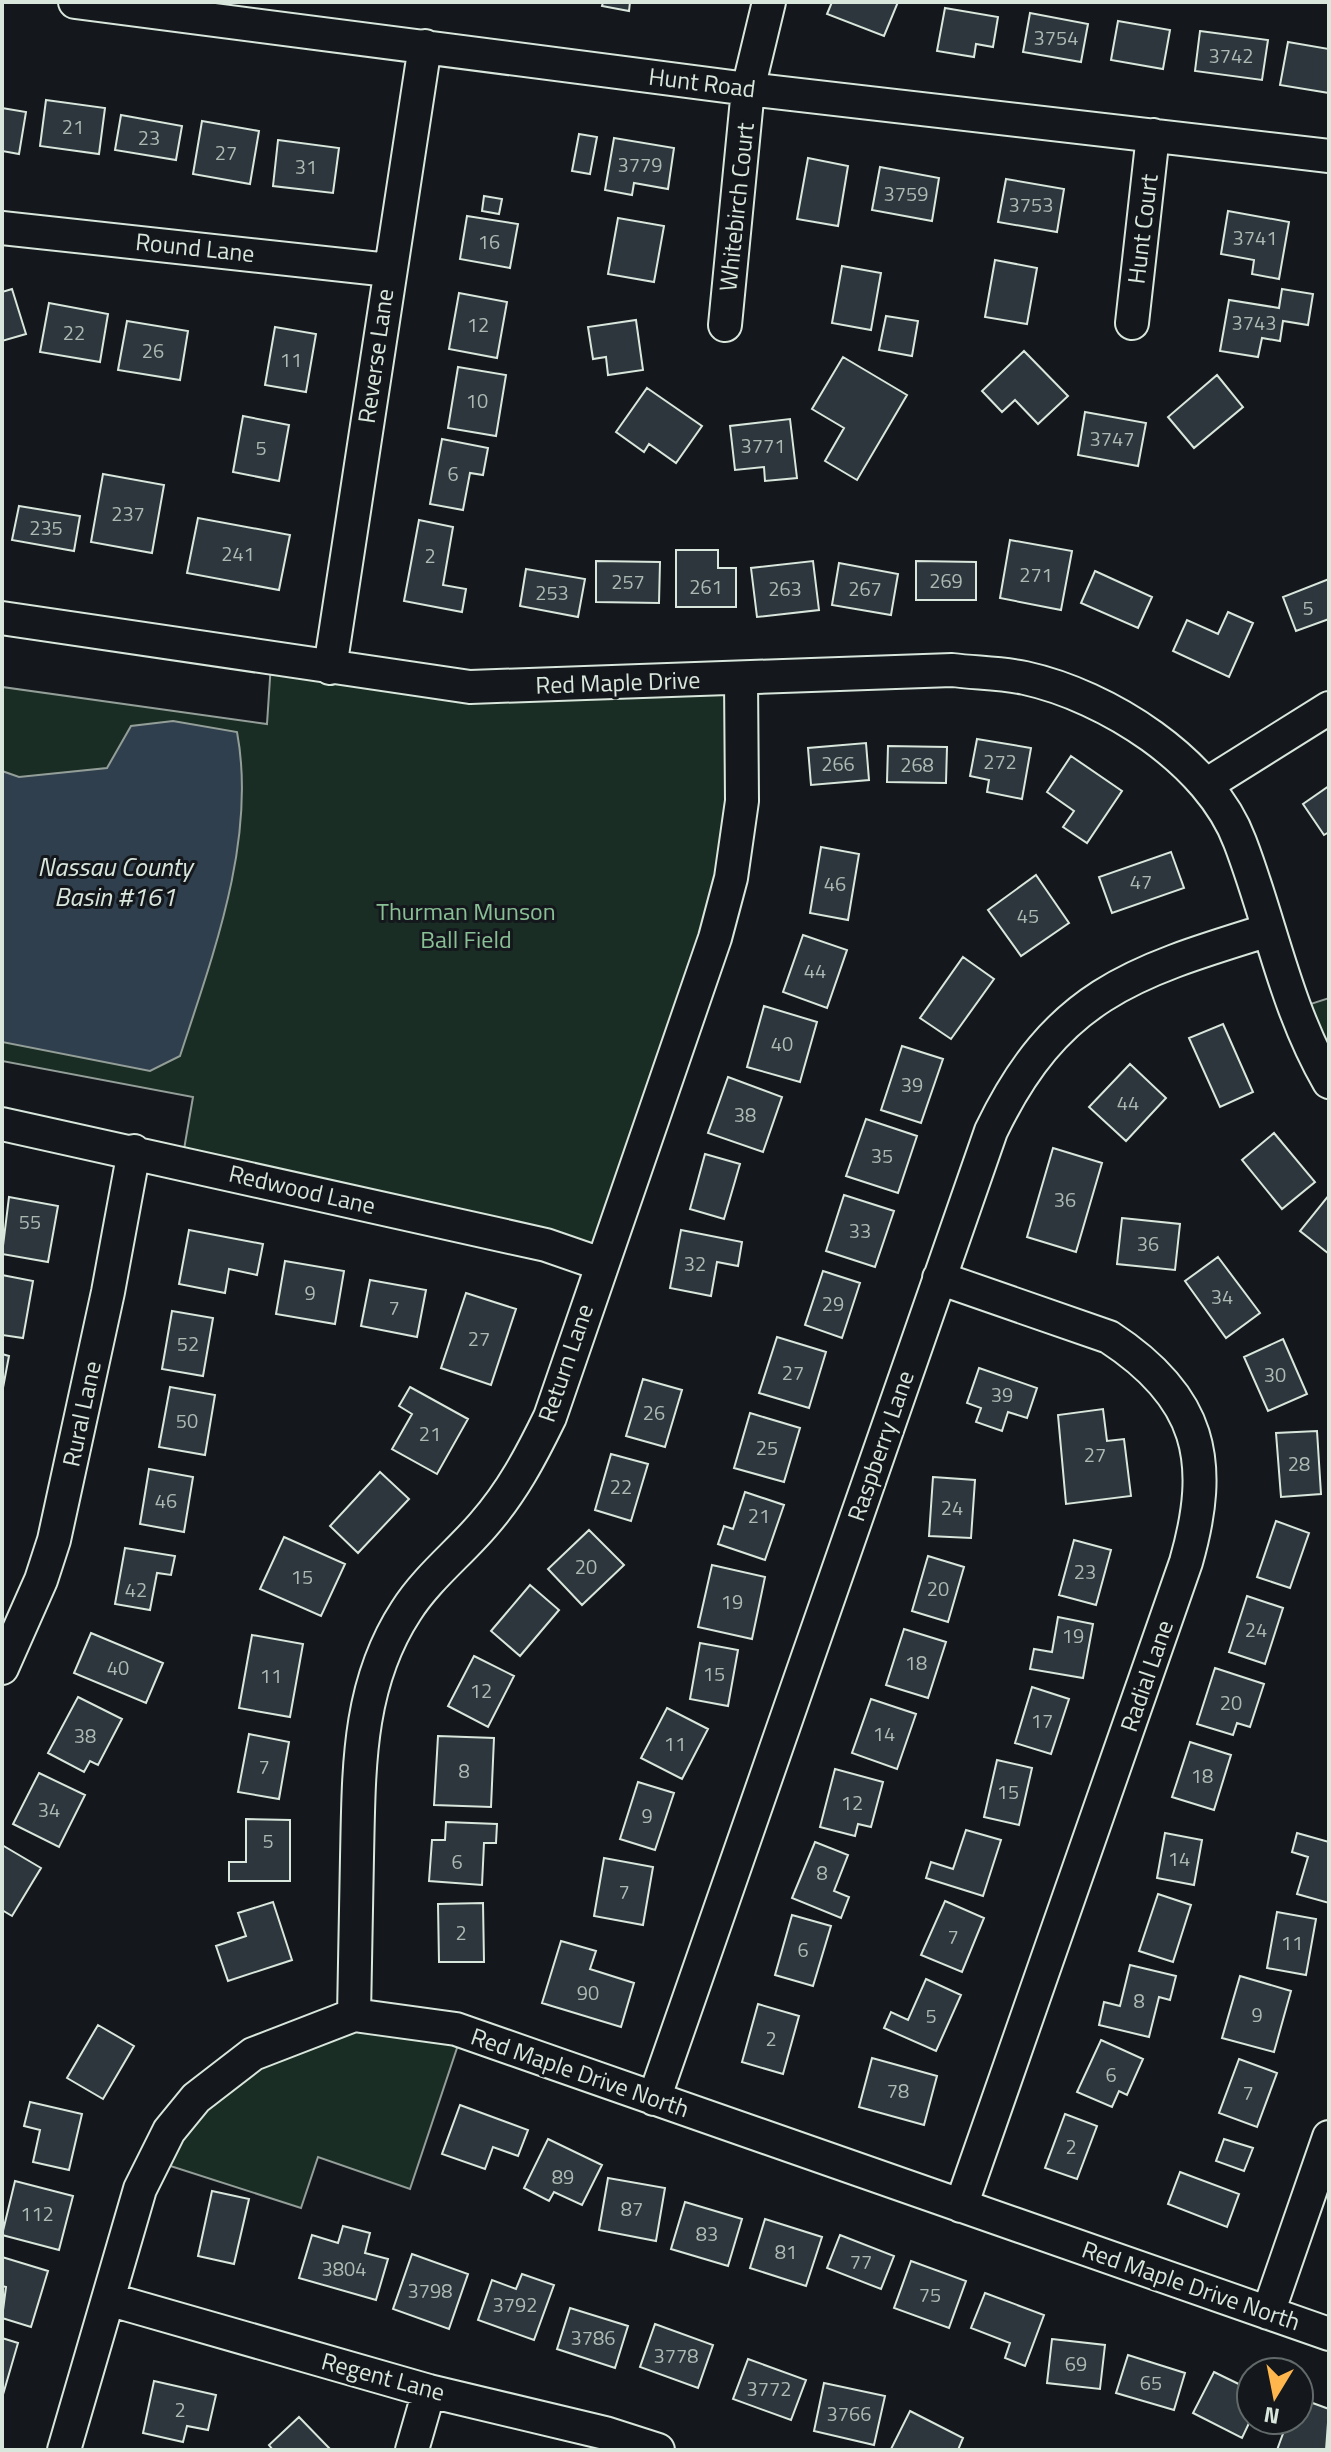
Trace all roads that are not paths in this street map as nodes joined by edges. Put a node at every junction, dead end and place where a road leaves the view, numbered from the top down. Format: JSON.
{"nodes":[{"id":1,"x":75,"y":2,"type":"edge"},
{"id":2,"x":769,"y":2,"type":"edge"},
{"id":3,"x":425,"y":46,"type":"junction"},
{"id":4,"x":748,"y":89,"type":"junction"},
{"id":5,"x":1153,"y":135,"type":"junction"},
{"id":6,"x":1329,"y":156,"type":"edge"},
{"id":7,"x":2,"y":228,"type":"edge"},
{"id":8,"x":389,"y":270,"type":"junction"},
{"id":9,"x":1132,"y":323,"type":"dead end"},
{"id":10,"x":725,"y":325,"type":"dead end"},
{"id":11,"x":2,"y":618,"type":"edge"},
{"id":12,"x":330,"y":668,"type":"junction"},
{"id":13,"x":741,"y":679,"type":"junction"},
{"id":14,"x":1329,"y":708,"type":"edge"},
{"id":15,"x":1206,"y":785,"type":"junction"},
{"id":16,"x":1269,"y":930,"type":"junction"},
{"id":17,"x":1329,"y":1082,"type":"edge"},
{"id":18,"x":2,"y":1124,"type":"edge"},
{"id":19,"x":134,"y":1151,"type":"junction"},
{"id":20,"x":601,"y":1264,"type":"junction"},
{"id":21,"x":939,"y":1278,"type":"junction"},
{"id":22,"x":2,"y":1668,"type":"edge"},
{"id":23,"x":354,"y":2015,"type":"junction"},
{"id":24,"x":654,"y":2099,"type":"junction"},
{"id":25,"x":1329,"y":2137,"type":"edge"},
{"id":26,"x":961,"y":2206,"type":"junction"},
{"id":27,"x":108,"y":2299,"type":"junction"},
{"id":28,"x":1268,"y":2313,"type":"junction"},
{"id":29,"x":1329,"y":2334,"type":"edge"},
{"id":30,"x":429,"y":2391,"type":"junction"},
{"id":31,"x":64,"y":2450,"type":"edge"},
{"id":32,"x":412,"y":2450,"type":"edge"},
{"id":33,"x":658,"y":2450,"type":"edge"}],
"edges":[{"from":1,"to":3,"type":"street","name":"Hunt Road"},
{"from":2,"to":4,"type":"street","name":"Whitebirch Court"},
{"from":3,"to":4,"type":"street","name":"Hunt Road"},
{"from":3,"to":8,"type":"street","name":"Reverse Lane"},
{"from":4,"to":5,"type":"street","name":"Hunt Road"},
{"from":4,"to":10,"type":"street","name":"Whitebirch Court"},
{"from":5,"to":6,"type":"street","name":"Hunt Road"},
{"from":5,"to":9,"type":"street","name":"Hunt Court"},
{"from":7,"to":8,"type":"street","name":"Round Lane"},
{"from":8,"to":12,"type":"street","name":"Reverse Lane"},
{"from":11,"to":12,"type":"street","name":"Red Maple Drive"},
{"from":12,"to":13,"type":"street","name":"Red Maple Drive"},
{"from":13,"to":15,"type":"street","name":"Red Maple Drive"},
{"from":13,"to":20,"type":"street","name":"Return Lane"},
{"from":14,"to":15,"type":"street"},
{"from":15,"to":16,"type":"street","name":"Red Maple Drive"},
{"from":16,"to":17,"type":"street","name":"Red Maple Drive"},
{"from":16,"to":21,"type":"street","name":"Raspberry Lane"},
{"from":18,"to":19,"type":"street","name":"Redwood Lane"},
{"from":19,"to":20,"type":"street","name":"Redwood Lane"},
{"from":19,"to":22,"type":"street","name":"Rural Lane"},
{"from":20,"to":23,"type":"street","name":"Return Lane"},
{"from":21,"to":24,"type":"street","name":"Raspberry Lane"},
{"from":21,"to":26,"type":"street","name":"Radial Lane"},
{"from":23,"to":24,"type":"street","name":"Red Maple Drive North"},
{"from":23,"to":27,"type":"street","name":"Red Maple Drive North"},
{"from":24,"to":26,"type":"street","name":"Red Maple Drive North"},
{"from":25,"to":28,"type":"street"},
{"from":26,"to":28,"type":"street","name":"Red Maple Drive North"},
{"from":27,"to":30,"type":"street","name":"Regent Lane"},
{"from":27,"to":31,"type":"street","name":"Red Maple Drive North"},
{"from":28,"to":29,"type":"street","name":"Red Maple Drive North"},
{"from":30,"to":32,"type":"street"},
{"from":30,"to":33,"type":"street","name":"Regent Lane"}]}
